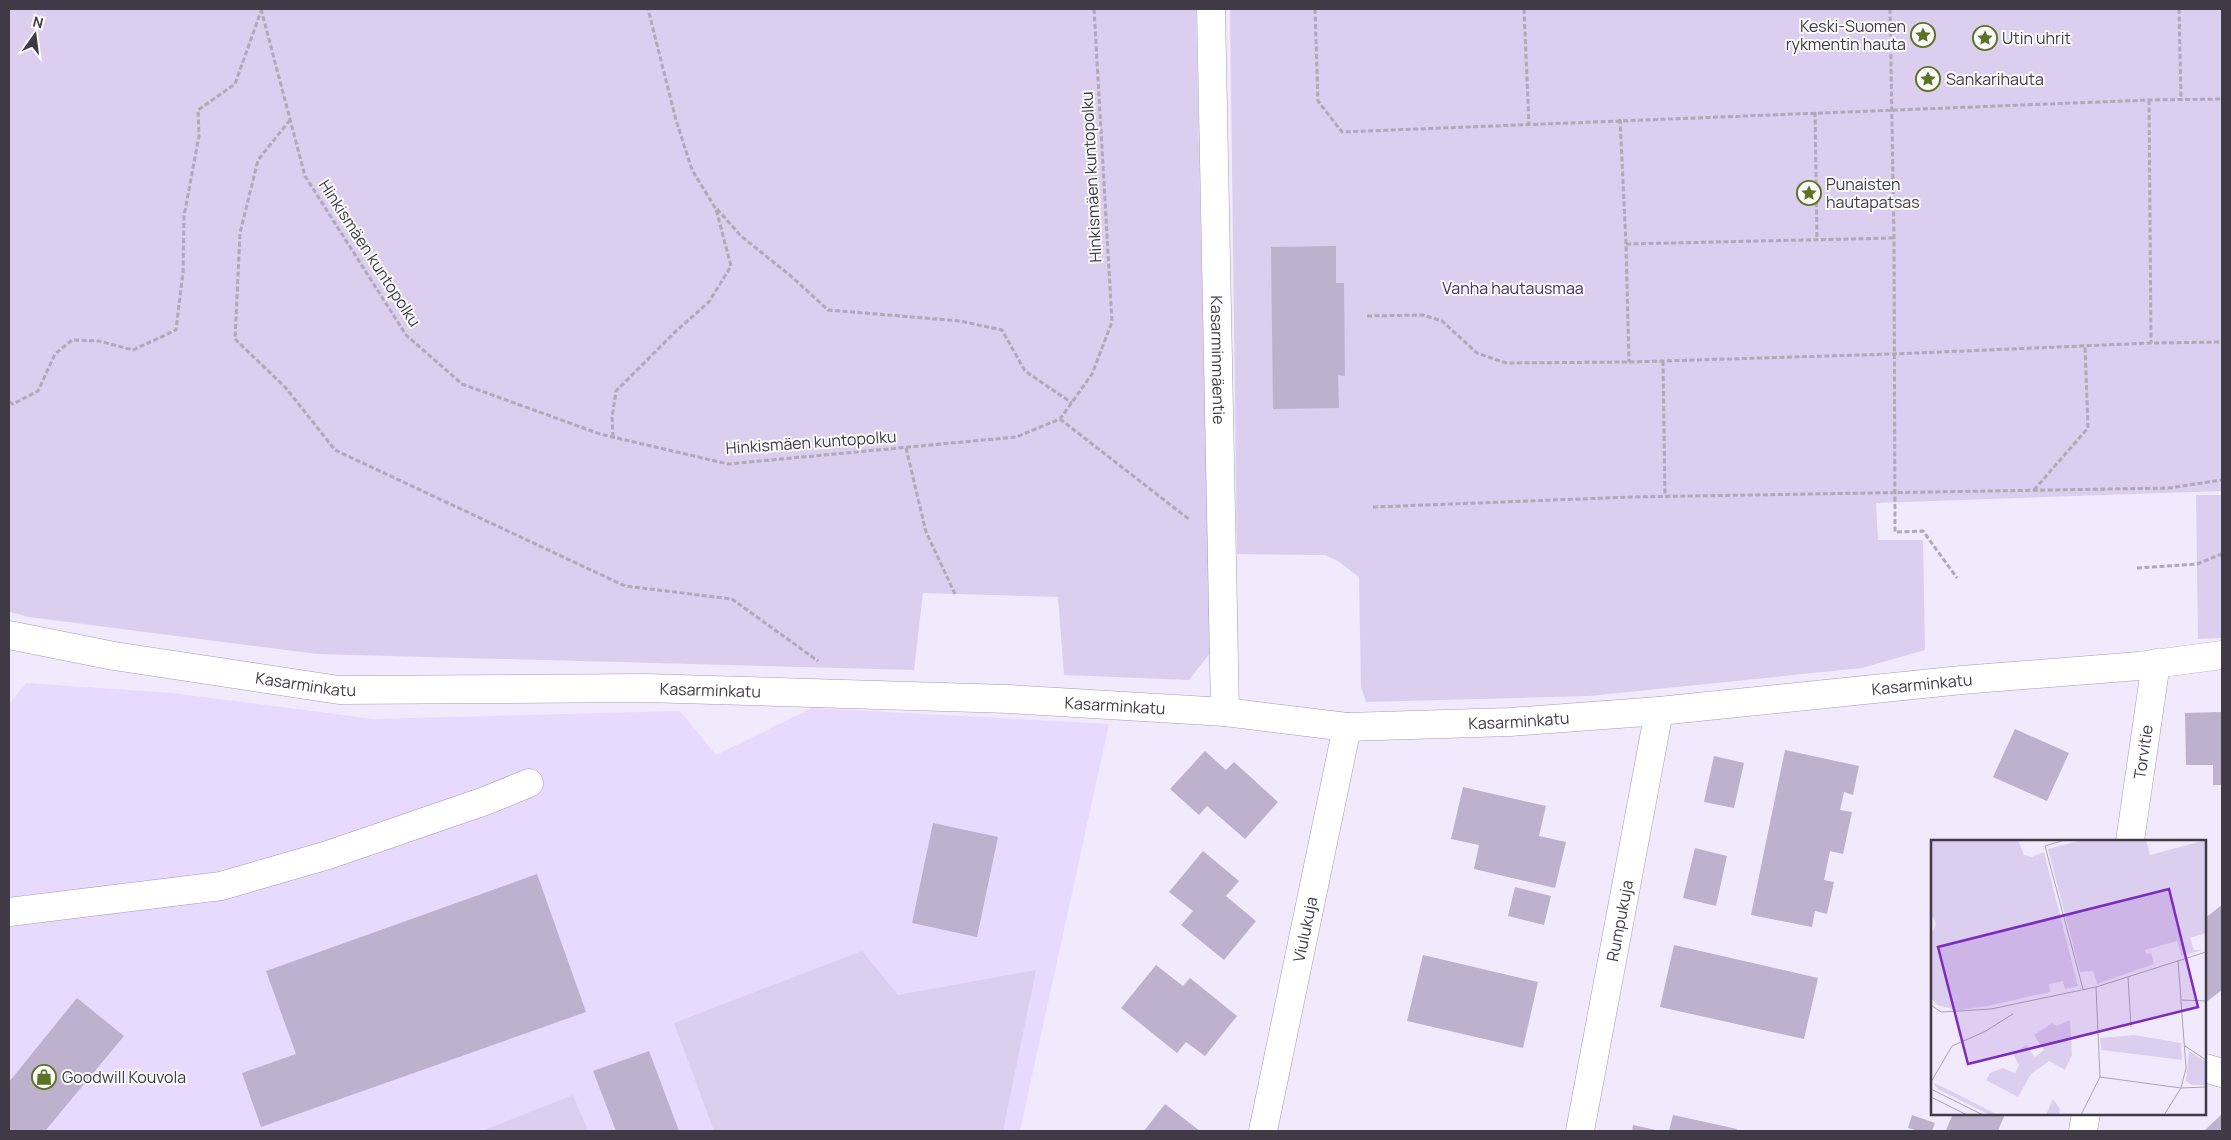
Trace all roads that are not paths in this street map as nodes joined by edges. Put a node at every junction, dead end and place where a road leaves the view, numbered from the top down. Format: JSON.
{"nodes":[{"id":1,"x":1211,"y":9,"type":"edge"},
{"id":2,"x":9,"y":636,"type":"edge"},
{"id":3,"x":2222,"y":655,"type":"edge"},
{"id":4,"x":2156,"y":664,"type":"junction"},
{"id":5,"x":1659,"y":710,"type":"junction"},
{"id":6,"x":1225,"y":712,"type":"junction"},
{"id":7,"x":1346,"y":727,"type":"junction"},
{"id":8,"x":529,"y":783,"type":"dead end"},
{"id":9,"x":2130,"y":840,"type":"edge"},
{"id":10,"x":9,"y":912,"type":"edge"},
{"id":11,"x":2206,"y":1068,"type":"edge"},
{"id":12,"x":2222,"y":1073,"type":"edge"},
{"id":13,"x":2086,"y":1115,"type":"edge"},
{"id":14,"x":1263,"y":1131,"type":"edge"},
{"id":15,"x":1580,"y":1131,"type":"edge"},
{"id":16,"x":2083,"y":1131,"type":"edge"}],
"edges":[{"from":1,"to":6,"type":"street","name":"Kasarminmäentie"},
{"from":2,"to":6,"type":"street","name":"Kasarminkatu"},
{"from":3,"to":4,"type":"street","name":"Kasarminkatu"},
{"from":4,"to":5,"type":"street","name":"Kasarminkatu"},
{"from":4,"to":9,"type":"street","name":"Torvitie"},
{"from":5,"to":7,"type":"street","name":"Kasarminkatu"},
{"from":5,"to":15,"type":"street","name":"Rumpukuja"},
{"from":6,"to":7,"type":"street","name":"Kasarminkatu"},
{"from":7,"to":14,"type":"street","name":"Viulukuja"},
{"from":8,"to":10,"type":"street"},
{"from":11,"to":12,"type":"street"},
{"from":13,"to":16,"type":"street"}]}
